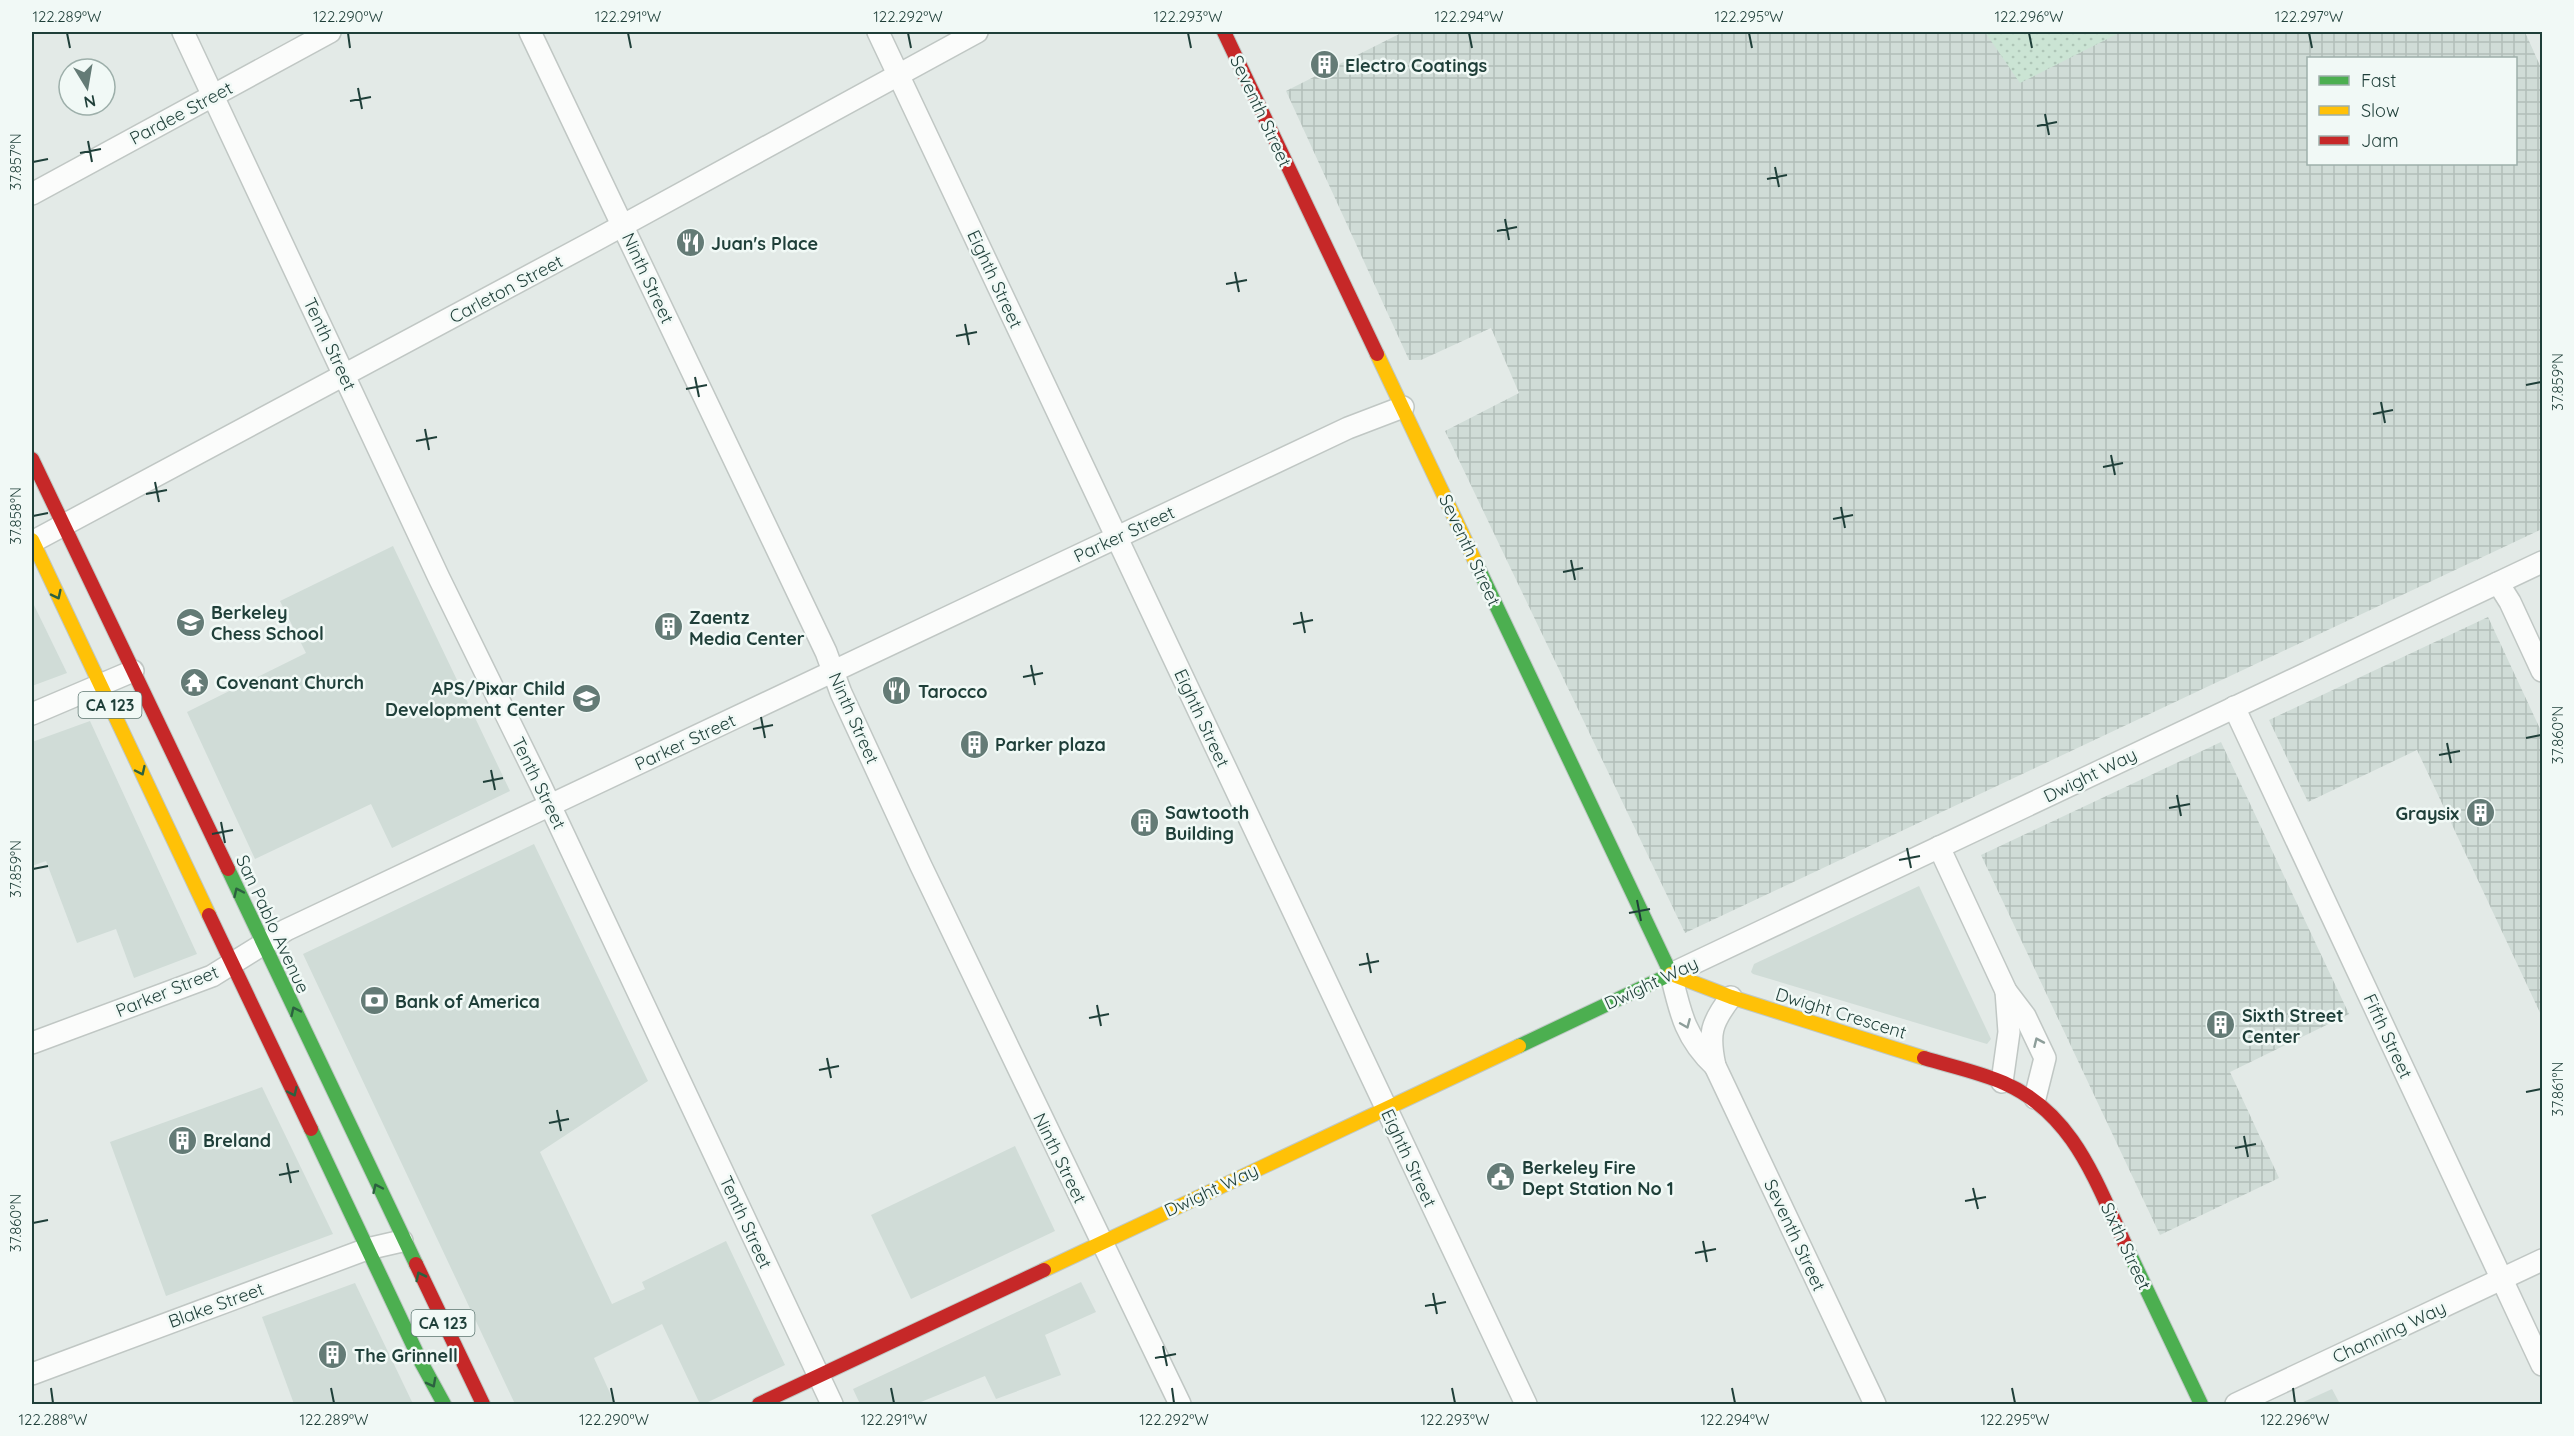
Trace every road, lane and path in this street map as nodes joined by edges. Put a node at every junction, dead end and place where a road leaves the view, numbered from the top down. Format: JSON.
{"nodes":[{"id":1,"x":183,"y":32,"type":"edge"},
{"id":2,"x":330,"y":32,"type":"edge"},
{"id":3,"x":530,"y":32,"type":"edge"},
{"id":4,"x":878,"y":32,"type":"edge"},
{"id":5,"x":977,"y":32,"type":"edge"},
{"id":6,"x":1224,"y":32,"type":"edge"},
{"id":7,"x":899,"y":75,"type":"junction"},
{"id":8,"x":214,"y":96,"type":"junction"},
{"id":9,"x":32,"y":194,"type":"edge"},
{"id":10,"x":623,"y":225,"type":"junction"},
{"id":11,"x":345,"y":375,"type":"junction"},
{"id":12,"x":1404,"y":407,"type":"junction"},
{"id":13,"x":32,"y":459,"type":"edge"},
{"id":14,"x":64,"y":527,"type":"junction"},
{"id":15,"x":1117,"y":537,"type":"junction"},
{"id":16,"x":32,"y":541,"type":"edge"},
{"id":17,"x":2542,"y":562,"type":"edge"},
{"id":18,"x":2498,"y":584,"type":"junction"},
{"id":19,"x":2542,"y":670,"type":"edge"},
{"id":20,"x":133,"y":671,"type":"junction"},
{"id":21,"x":833,"y":672,"type":"junction"},
{"id":22,"x":101,"y":686,"type":"junction"},
{"id":23,"x":2234,"y":707,"type":"junction"},
{"id":24,"x":32,"y":714,"type":"edge"},
{"id":25,"x":550,"y":805,"type":"junction"},
{"id":26,"x":1939,"y":847,"type":"junction"},
{"id":27,"x":263,"y":944,"type":"junction"},
{"id":28,"x":232,"y":963,"type":"junction"},
{"id":29,"x":1671,"y":974,"type":"junction"},
{"id":30,"x":2006,"y":991,"type":"junction"},
{"id":31,"x":1731,"y":997,"type":"junction"},
{"id":32,"x":32,"y":1043,"type":"edge"},
{"id":33,"x":1715,"y":1066,"type":"junction"},
{"id":34,"x":2002,"y":1082,"type":"junction"},
{"id":35,"x":2036,"y":1098,"type":"junction"},
{"id":36,"x":1386,"y":1108,"type":"junction"},
{"id":37,"x":402,"y":1241,"type":"junction"},
{"id":38,"x":1101,"y":1241,"type":"junction"},
{"id":39,"x":367,"y":1249,"type":"junction"},
{"id":40,"x":2542,"y":1260,"type":"edge"},
{"id":41,"x":2503,"y":1279,"type":"junction"},
{"id":42,"x":2542,"y":1365,"type":"edge"},
{"id":43,"x":32,"y":1374,"type":"edge"},
{"id":44,"x":819,"y":1376,"type":"junction"},
{"id":45,"x":444,"y":1404,"type":"edge"},
{"id":46,"x":483,"y":1404,"type":"edge"},
{"id":47,"x":759,"y":1404,"type":"edge"},
{"id":48,"x":832,"y":1404,"type":"edge"},
{"id":49,"x":1179,"y":1404,"type":"edge"},
{"id":50,"x":1527,"y":1404,"type":"edge"},
{"id":51,"x":1875,"y":1404,"type":"edge"},
{"id":52,"x":2201,"y":1404,"type":"edge"},
{"id":53,"x":2236,"y":1404,"type":"edge"}],
"edges":[{"from":1,"to":8,"type":"street","name":"Tenth Street"},
{"from":2,"to":8,"type":"street","name":"Pardee Street"},
{"from":3,"to":10,"type":"street","name":"Ninth Street"},
{"from":4,"to":7,"type":"street","name":"Eighth Street"},
{"from":5,"to":7,"type":"street","name":"Carleton Street"},
{"from":6,"to":12,"type":"street","name":"Seventh Street"},
{"from":7,"to":10,"type":"street","name":"Carleton Street"},
{"from":7,"to":15,"type":"street","name":"Eighth Street"},
{"from":8,"to":9,"type":"street","name":"Pardee Street"},
{"from":8,"to":11,"type":"street","name":"Tenth Street"},
{"from":10,"to":11,"type":"street","name":"Carleton Street"},
{"from":10,"to":21,"type":"street","name":"Ninth Street"},
{"from":11,"to":14,"type":"street","name":"Carleton Street"},
{"from":11,"to":25,"type":"street","name":"Tenth Street"},
{"from":12,"to":15,"type":"street","name":"Parker Street"},
{"from":12,"to":29,"type":"street","name":"Seventh Street"},
{"from":13,"to":14,"type":"street","name":"San Pablo Avenue","number":"CA 123"},
{"from":14,"to":16,"type":"street","name":"Carleton Street"},
{"from":14,"to":20,"type":"street","name":"San Pablo Avenue","number":"CA 123"},
{"from":15,"to":21,"type":"street","name":"Parker Street"},
{"from":15,"to":36,"type":"street","name":"Eighth Street"},
{"from":16,"to":22,"type":"street","number":"CA 123","one_way":true},
{"from":17,"to":18,"type":"street","name":"Dwight Way"},
{"from":18,"to":19,"type":"street"},
{"from":18,"to":23,"type":"street","name":"Dwight Way"},
{"from":20,"to":22,"type":"street"},
{"from":27,"to":20,"type":"street","name":"San Pablo Avenue","number":"CA 123","one_way":true},
{"from":21,"to":25,"type":"street","name":"Parker Street"},
{"from":21,"to":38,"type":"street","name":"Ninth Street"},
{"from":22,"to":24,"type":"street"},
{"from":22,"to":28,"type":"street","number":"CA 123","one_way":true},
{"from":23,"to":26,"type":"street","name":"Dwight Way"},
{"from":23,"to":41,"type":"street","name":"Fifth Street"},
{"from":25,"to":27,"type":"street","name":"Parker Street"},
{"from":25,"to":44,"type":"street","name":"Tenth Street"},
{"from":26,"to":29,"type":"street","name":"Dwight Way"},
{"from":26,"to":30,"type":"street"},
{"from":27,"to":28,"type":"street","name":"Parker Street"},
{"from":37,"to":27,"type":"street","name":"San Pablo Avenue","number":"CA 123","one_way":true},
{"from":28,"to":32,"type":"street","name":"Parker Street"},
{"from":28,"to":39,"type":"street","number":"CA 123","one_way":true},
{"from":29,"to":31,"type":"street","name":"Dwight Crescent"},
{"from":29,"to":33,"type":"street","name":"Seventh Street","one_way":true},
{"from":29,"to":36,"type":"street","name":"Dwight Way"},
{"from":30,"to":34,"type":"street"},
{"from":35,"to":30,"type":"street","one_way":true},
{"from":31,"to":33,"type":"street","name":"Seventh Street"},
{"from":31,"to":34,"type":"street","name":"Dwight Crescent"},
{"from":33,"to":51,"type":"street","name":"Seventh Street"},
{"from":34,"to":35,"type":"street","name":"Sixth Street"},
{"from":35,"to":52,"type":"street","name":"Sixth Street"},
{"from":36,"to":38,"type":"street","name":"Dwight Way"},
{"from":36,"to":50,"type":"street","name":"Eighth Street"},
{"from":37,"to":39,"type":"street","name":"Blake Street"},
{"from":46,"to":37,"type":"street","name":"San Pablo Avenue","number":"CA 123","one_way":true},
{"from":38,"to":44,"type":"street","name":"Dwight Way"},
{"from":38,"to":49,"type":"street","name":"Ninth Street"},
{"from":39,"to":43,"type":"street","name":"Blake Street"},
{"from":39,"to":45,"type":"street","number":"CA 123","one_way":true},
{"from":40,"to":41,"type":"street","name":"Channing Way"},
{"from":41,"to":42,"type":"street","name":"Fifth Street"},
{"from":41,"to":53,"type":"street","name":"Channing Way"},
{"from":44,"to":47,"type":"street","name":"Dwight Way"},
{"from":44,"to":48,"type":"street","name":"Tenth Street"}]}
